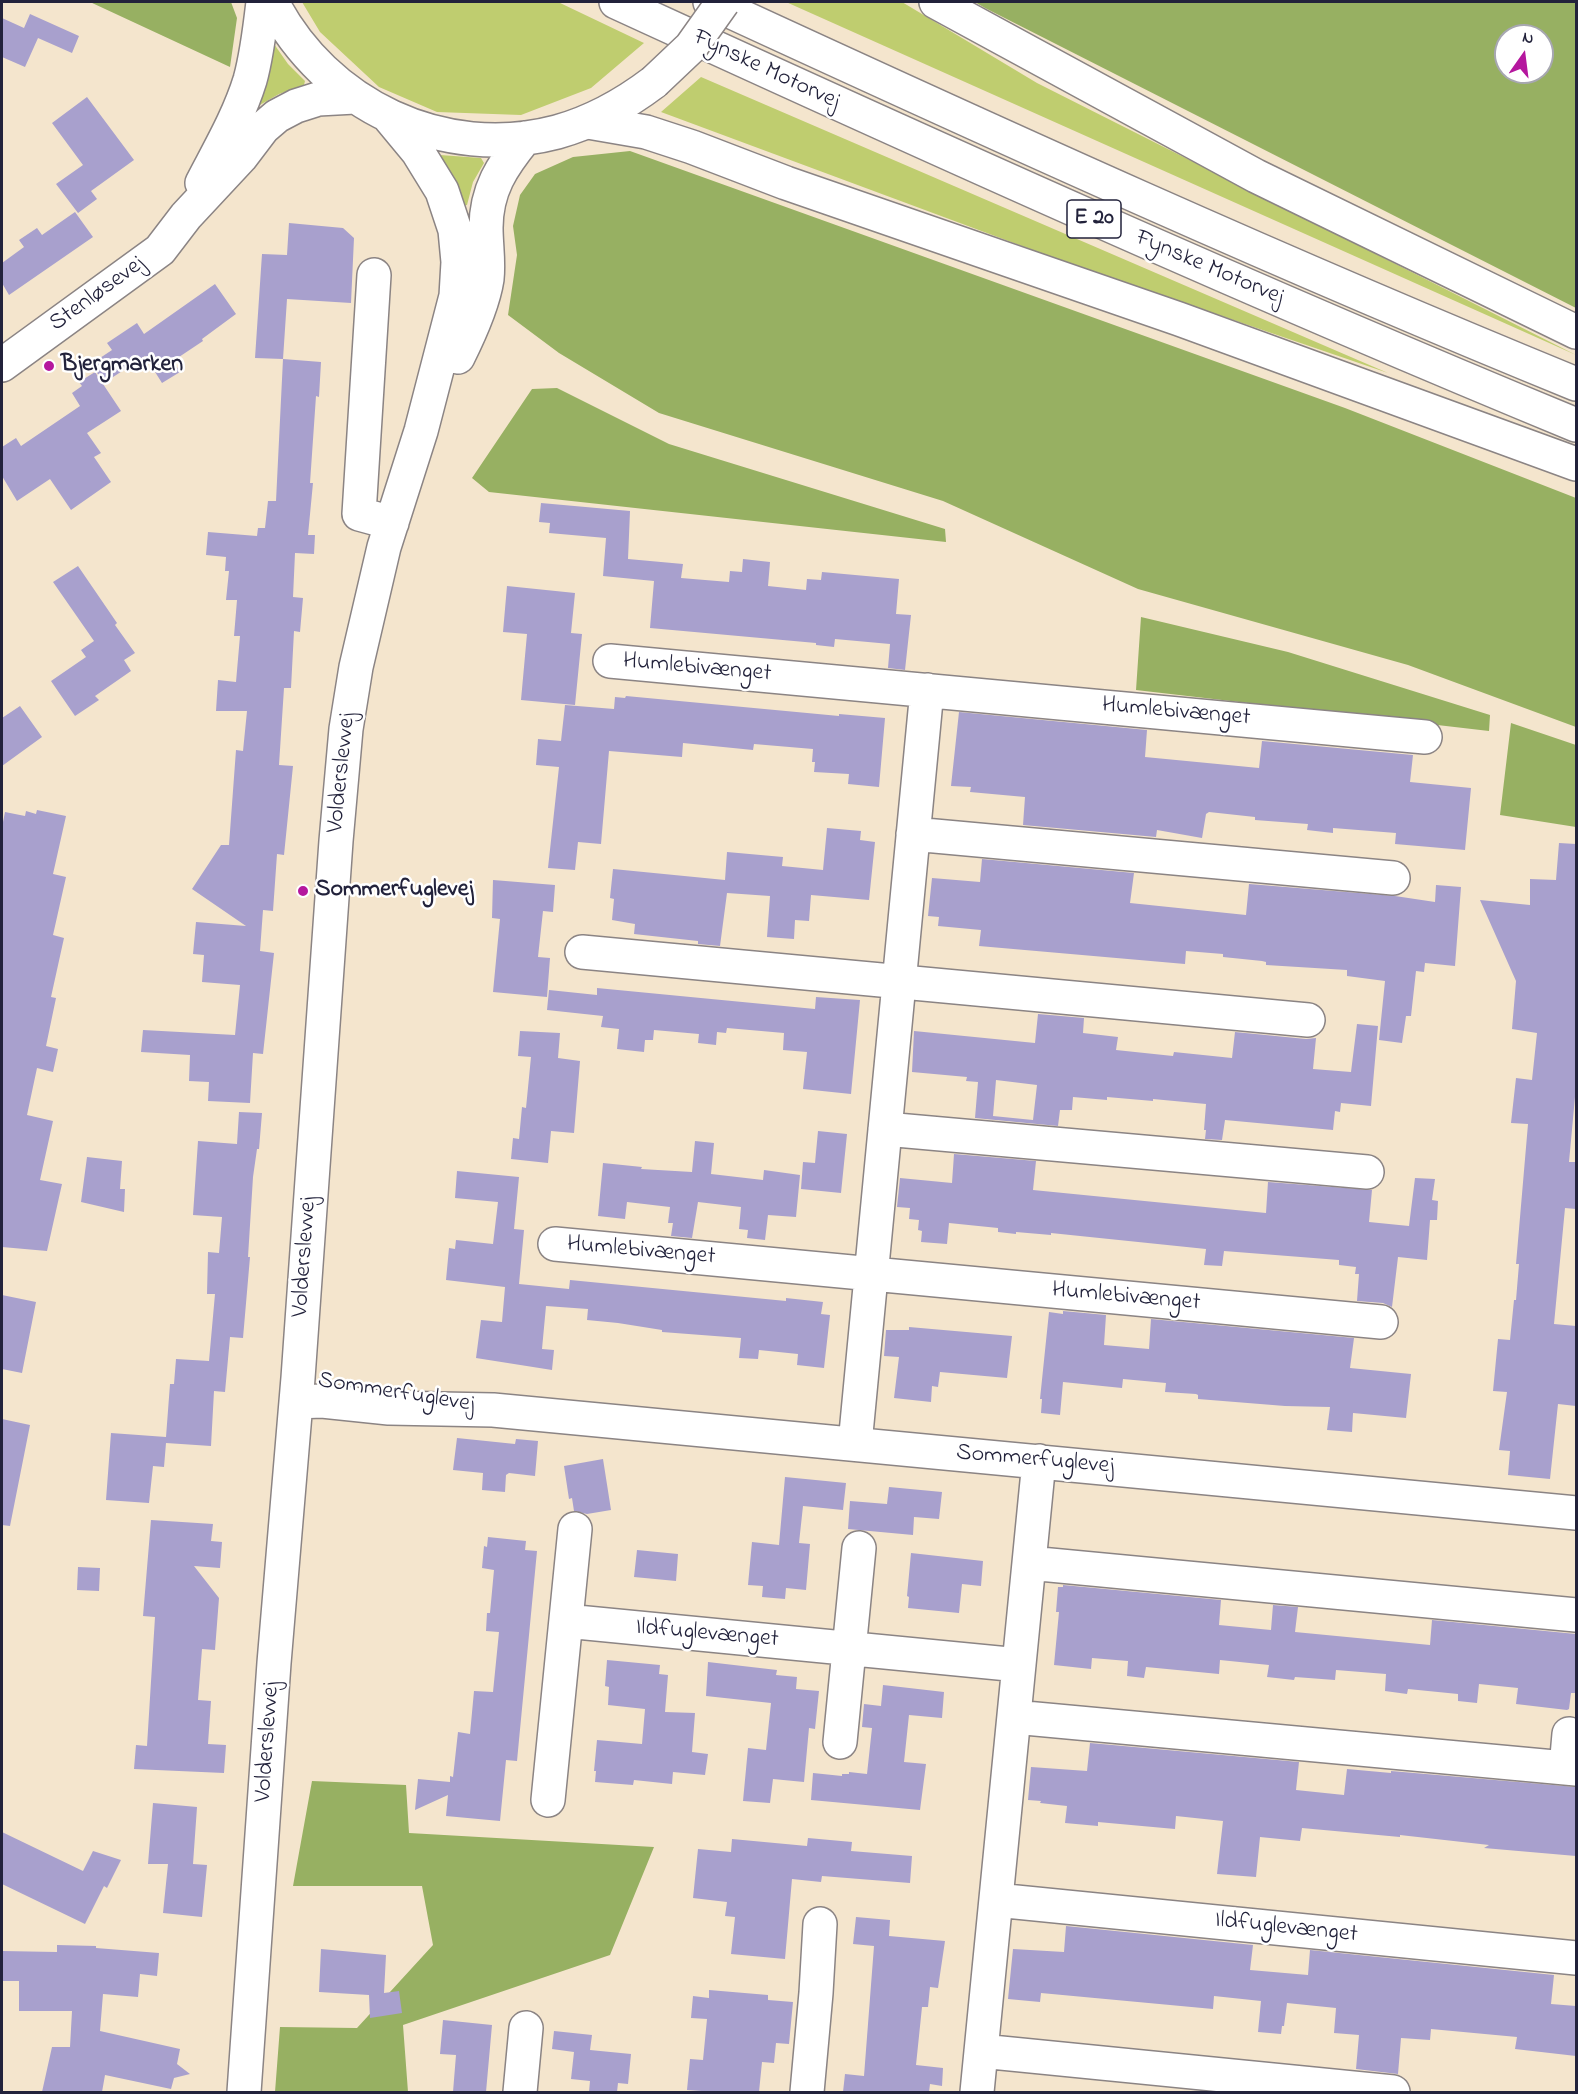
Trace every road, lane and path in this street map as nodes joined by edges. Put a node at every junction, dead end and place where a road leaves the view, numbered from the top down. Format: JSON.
{"nodes":[{"id":1,"x":263,"y":2,"type":"edge"},
{"id":2,"x":272,"y":2,"type":"edge"},
{"id":3,"x":616,"y":2,"type":"edge"},
{"id":4,"x":710,"y":2,"type":"edge"},
{"id":5,"x":723,"y":2,"type":"edge"},
{"id":6,"x":936,"y":2,"type":"edge"},
{"id":7,"x":355,"y":97,"type":"junction"},
{"id":8,"x":389,"y":117,"type":"junction"},
{"id":9,"x":588,"y":122,"type":"junction"},
{"id":10,"x":525,"y":138,"type":"junction"},
{"id":11,"x":186,"y":216,"type":"junction"},
{"id":12,"x":374,"y":275,"type":"dead end"},
{"id":13,"x":1576,"y":332,"type":"edge"},
{"id":14,"x":2,"y":364,"type":"edge"},
{"id":15,"x":1576,"y":384,"type":"edge"},
{"id":16,"x":1576,"y":425,"type":"edge"},
{"id":17,"x":421,"y":431,"type":"junction"},
{"id":18,"x":1576,"y":464,"type":"edge"},
{"id":19,"x":392,"y":523,"type":"junction"},
{"id":20,"x":610,"y":661,"type":"dead end"},
{"id":21,"x":927,"y":690,"type":"junction"},
{"id":22,"x":1425,"y":737,"type":"dead end"},
{"id":23,"x":913,"y":834,"type":"junction"},
{"id":24,"x":1393,"y":878,"type":"dead end"},
{"id":25,"x":582,"y":952,"type":"dead end"},
{"id":26,"x":899,"y":981,"type":"junction"},
{"id":27,"x":1308,"y":1020,"type":"dead end"},
{"id":28,"x":885,"y":1129,"type":"junction"},
{"id":29,"x":1367,"y":1172,"type":"dead end"},
{"id":30,"x":555,"y":1244,"type":"dead end"},
{"id":31,"x":871,"y":1274,"type":"junction"},
{"id":32,"x":1381,"y":1322,"type":"dead end"},
{"id":33,"x":297,"y":1390,"type":"junction"},
{"id":34,"x":855,"y":1444,"type":"junction"},
{"id":35,"x":1039,"y":1461,"type":"junction"},
{"id":36,"x":1576,"y":1513,"type":"edge"},
{"id":37,"x":574,"y":1529,"type":"dead end"},
{"id":38,"x":859,"y":1548,"type":"dead end"},
{"id":39,"x":1029,"y":1563,"type":"junction"},
{"id":40,"x":1576,"y":1615,"type":"edge"},
{"id":41,"x":566,"y":1621,"type":"junction"},
{"id":42,"x":849,"y":1648,"type":"junction"},
{"id":43,"x":1019,"y":1665,"type":"junction"},
{"id":44,"x":1014,"y":1717,"type":"junction"},
{"id":45,"x":1569,"y":1734,"type":"dead end"},
{"id":46,"x":840,"y":1742,"type":"dead end"},
{"id":47,"x":1571,"y":1768,"type":"edge"},
{"id":48,"x":548,"y":1800,"type":"dead end"},
{"id":49,"x":996,"y":1900,"type":"junction"},
{"id":50,"x":820,"y":1924,"type":"dead end"},
{"id":51,"x":1576,"y":1958,"type":"edge"},
{"id":52,"x":526,"y":2028,"type":"dead end"},
{"id":53,"x":981,"y":2051,"type":"junction"},
{"id":54,"x":244,"y":2092,"type":"edge"},
{"id":55,"x":519,"y":2092,"type":"edge"},
{"id":56,"x":807,"y":2092,"type":"edge"},
{"id":57,"x":977,"y":2092,"type":"edge"},
{"id":58,"x":1393,"y":2092,"type":"edge"}],
"edges":[{"from":1,"to":11,"type":"main road","name":"Stenløsevej"},
{"from":2,"to":7,"type":"main road"},
{"from":3,"to":16,"type":"main road","name":"Fynske Motorvej","number":"E 20"},
{"from":4,"to":15,"type":"main road","name":"Fynske Motorvej","number":"E 20"},
{"from":5,"to":9,"type":"main road","bridge":true},
{"from":6,"to":13,"type":"main road"},
{"from":7,"to":8,"type":"main road"},
{"from":7,"to":11,"type":"main road","name":"Stenløsevej"},
{"from":8,"to":10,"type":"main road"},
{"from":8,"to":17,"type":"main road","name":"Volderslevvej"},
{"from":9,"to":10,"type":"main road"},
{"from":9,"to":18,"type":"main road"},
{"from":10,"to":17,"type":"main road","name":"Volderslevvej"},
{"from":11,"to":14,"type":"main road","name":"Stenløsevej"},
{"from":12,"to":19,"type":"main road"},
{"from":17,"to":19,"type":"main road","name":"Volderslevvej"},
{"from":19,"to":33,"type":"main road","name":"Volderslevvej"},
{"from":20,"to":21,"type":"main road","name":"Humlebivænget"},
{"from":21,"to":22,"type":"main road","name":"Humlebivænget"},
{"from":21,"to":23,"type":"main road"},
{"from":23,"to":24,"type":"main road"},
{"from":23,"to":26,"type":"main road"},
{"from":25,"to":26,"type":"main road"},
{"from":26,"to":27,"type":"main road"},
{"from":26,"to":28,"type":"main road"},
{"from":28,"to":29,"type":"main road"},
{"from":28,"to":31,"type":"main road"},
{"from":30,"to":31,"type":"main road","name":"Humlebivænget"},
{"from":31,"to":32,"type":"main road","name":"Humlebivænget"},
{"from":31,"to":34,"type":"main road"},
{"from":33,"to":34,"type":"main road","name":"Sommerfuglevej"},
{"from":33,"to":54,"type":"main road","name":"Volderslevvej"},
{"from":34,"to":35,"type":"main road","name":"Sommerfuglevej"},
{"from":35,"to":36,"type":"main road","name":"Sommerfuglevej"},
{"from":35,"to":39,"type":"main road"},
{"from":37,"to":41,"type":"main road"},
{"from":38,"to":42,"type":"main road"},
{"from":39,"to":40,"type":"main road"},
{"from":39,"to":43,"type":"main road"},
{"from":41,"to":42,"type":"main road","name":"Ildfuglevænget"},
{"from":41,"to":48,"type":"main road"},
{"from":42,"to":43,"type":"main road","name":"Ildfuglevænget"},
{"from":42,"to":46,"type":"main road"},
{"from":43,"to":44,"type":"main road"},
{"from":44,"to":47,"type":"main road"},
{"from":44,"to":49,"type":"main road"},
{"from":45,"to":47,"type":"main road"},
{"from":49,"to":51,"type":"main road","name":"Ildfuglevænget"},
{"from":49,"to":53,"type":"main road"},
{"from":50,"to":56,"type":"main road"},
{"from":52,"to":55,"type":"main road"},
{"from":53,"to":57,"type":"main road"},
{"from":53,"to":58,"type":"main road"}]}
